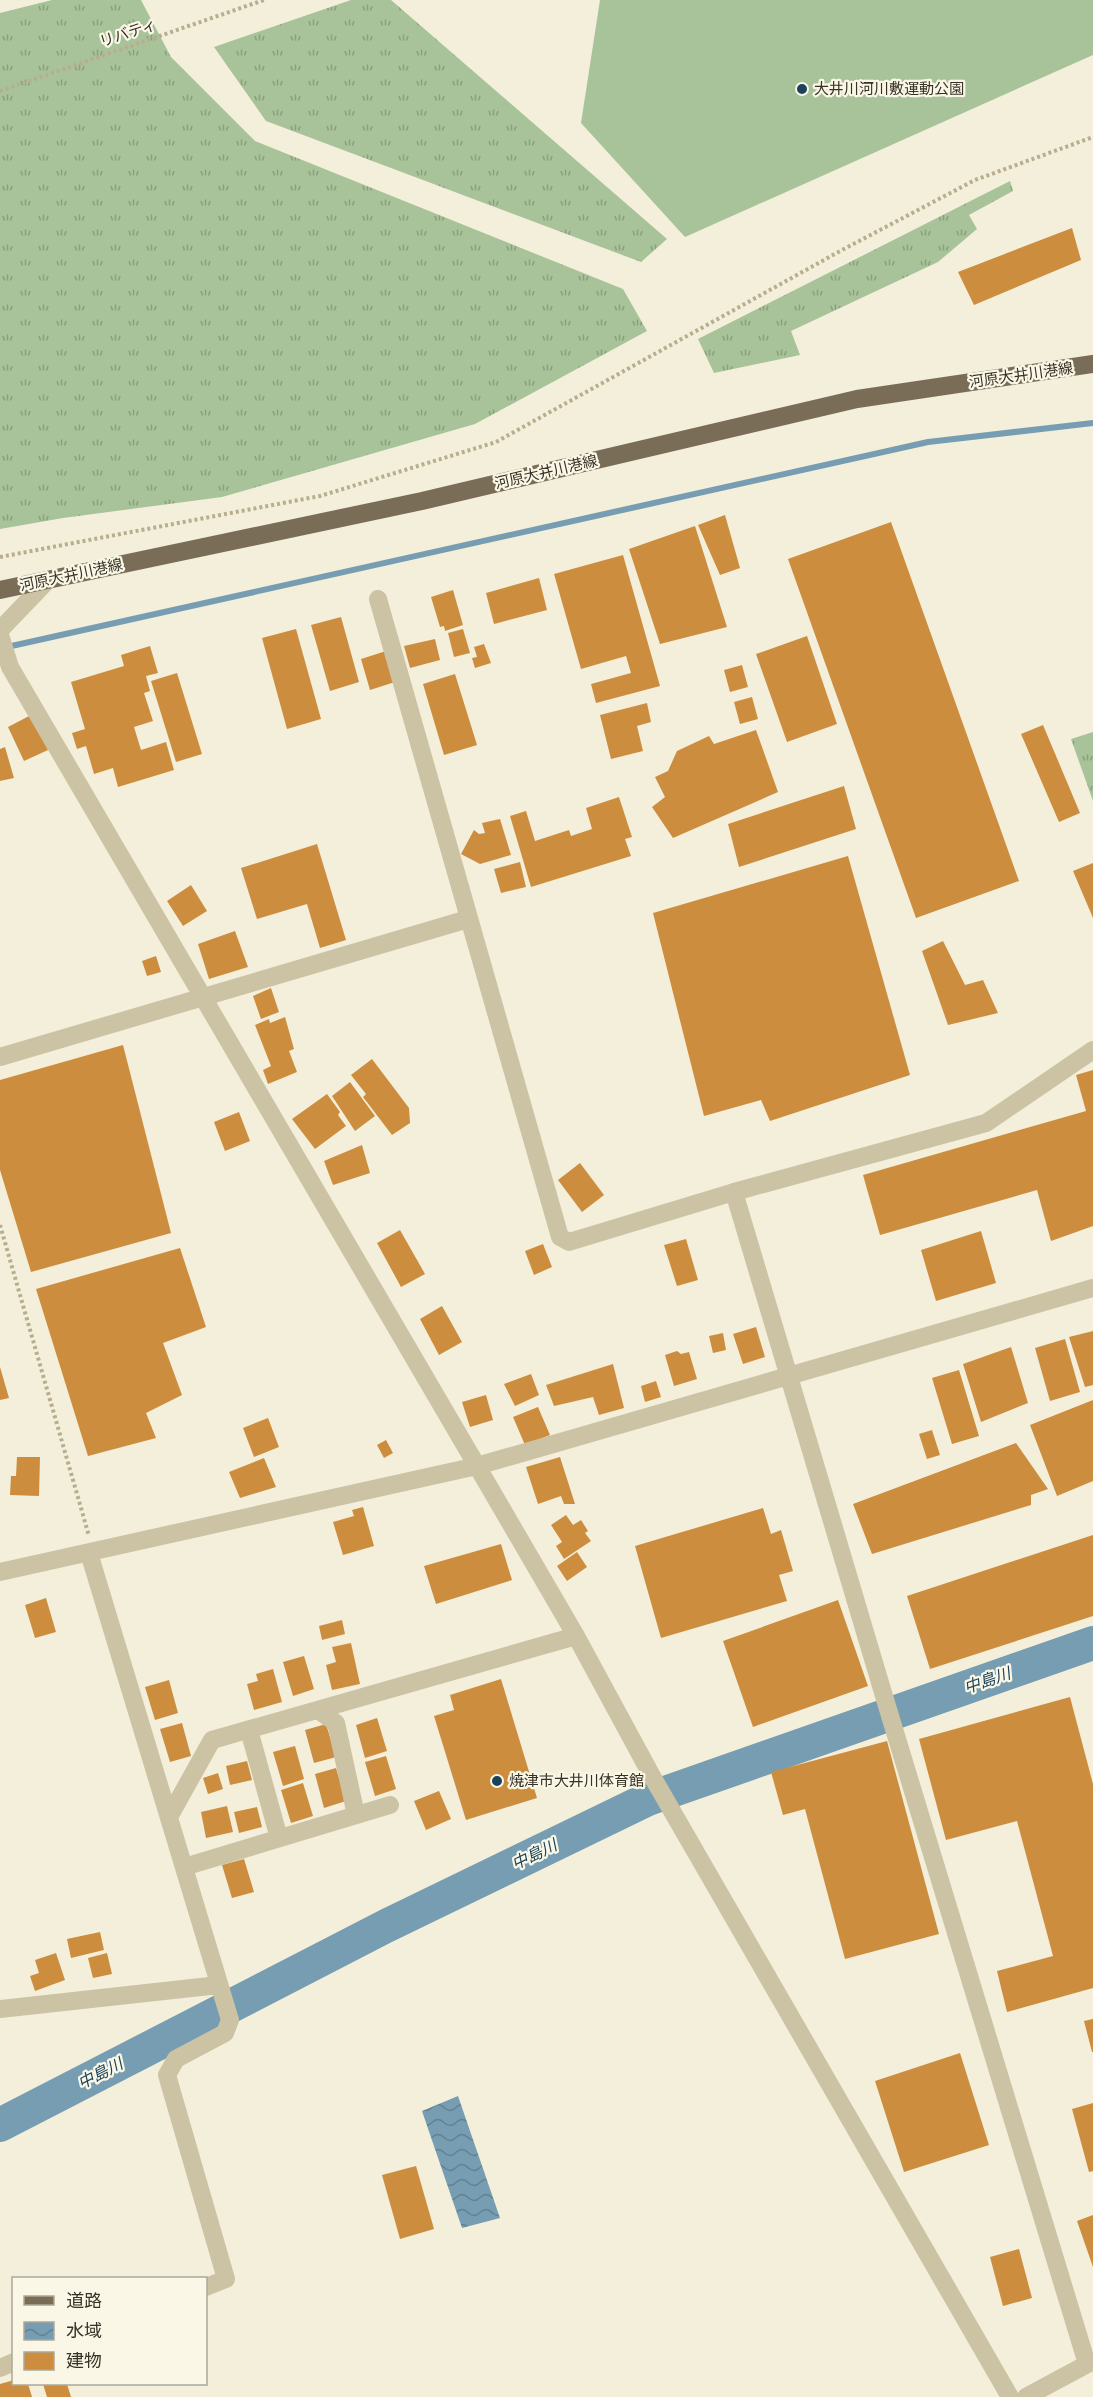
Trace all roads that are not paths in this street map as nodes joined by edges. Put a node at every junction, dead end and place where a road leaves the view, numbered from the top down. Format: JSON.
{"nodes":[{"id":1,"x":1093,"y":364,"type":"edge"},
{"id":2,"x":46,"y":581,"type":"junction"},
{"id":3,"x":0,"y":590,"type":"edge"},
{"id":4,"x":378,"y":599,"type":"dead end"},
{"id":5,"x":0,"y":630,"type":"edge"},
{"id":6,"x":0,"y":635,"type":"edge"},
{"id":7,"x":6,"y":665,"type":"edge"},
{"id":8,"x":468,"y":920,"type":"junction"},
{"id":9,"x":204,"y":998,"type":"junction"},
{"id":10,"x":1093,"y":1050,"type":"edge"},
{"id":11,"x":0,"y":1057,"type":"edge"},
{"id":12,"x":734,"y":1192,"type":"junction"},
{"id":13,"x":1093,"y":1288,"type":"edge"},
{"id":14,"x":790,"y":1377,"type":"junction"},
{"id":15,"x":477,"y":1466,"type":"junction"},
{"id":16,"x":91,"y":1552,"type":"junction"},
{"id":17,"x":0,"y":1572,"type":"edge"},
{"id":18,"x":576,"y":1636,"type":"junction"},
{"id":19,"x":318,"y":1710,"type":"junction"},
{"id":20,"x":249,"y":1730,"type":"junction"},
{"id":21,"x":390,"y":1805,"type":"dead end"},
{"id":22,"x":356,"y":1815,"type":"junction"},
{"id":23,"x":169,"y":1818,"type":"junction"},
{"id":24,"x":279,"y":1838,"type":"junction"},
{"id":25,"x":184,"y":1867,"type":"junction"},
{"id":26,"x":219,"y":1985,"type":"junction"},
{"id":27,"x":0,"y":2009,"type":"edge"},
{"id":28,"x":207,"y":2288,"type":"edge"},
{"id":29,"x":1090,"y":2362,"type":"edge"},
{"id":30,"x":1010,"y":2397,"type":"edge"},
{"id":31,"x":1026,"y":2397,"type":"edge"}],
"edges":[{"from":1,"to":2,"type":"main road","name":"河原大井川港線"},
{"from":2,"to":3,"type":"main road","name":"河原大井川港線"},
{"from":2,"to":5,"type":"street"},
{"from":4,"to":8,"type":"street"},
{"from":6,"to":7,"type":"street"},
{"from":7,"to":9,"type":"street"},
{"from":8,"to":9,"type":"street"},
{"from":8,"to":12,"type":"street"},
{"from":9,"to":11,"type":"street"},
{"from":9,"to":15,"type":"street"},
{"from":10,"to":12,"type":"street"},
{"from":12,"to":14,"type":"street"},
{"from":13,"to":14,"type":"street"},
{"from":14,"to":15,"type":"street"},
{"from":14,"to":29,"type":"street"},
{"from":15,"to":16,"type":"street"},
{"from":15,"to":18,"type":"street"},
{"from":16,"to":17,"type":"street"},
{"from":16,"to":23,"type":"street"},
{"from":18,"to":19,"type":"street"},
{"from":18,"to":30,"type":"street"},
{"from":19,"to":20,"type":"street"},
{"from":19,"to":22,"type":"street"},
{"from":20,"to":23,"type":"street"},
{"from":20,"to":24,"type":"street"},
{"from":21,"to":22,"type":"street"},
{"from":22,"to":24,"type":"street"},
{"from":23,"to":25,"type":"street"},
{"from":24,"to":25,"type":"street"},
{"from":25,"to":26,"type":"street"},
{"from":26,"to":27,"type":"street"},
{"from":26,"to":28,"type":"street"},
{"from":29,"to":31,"type":"street"}]}
